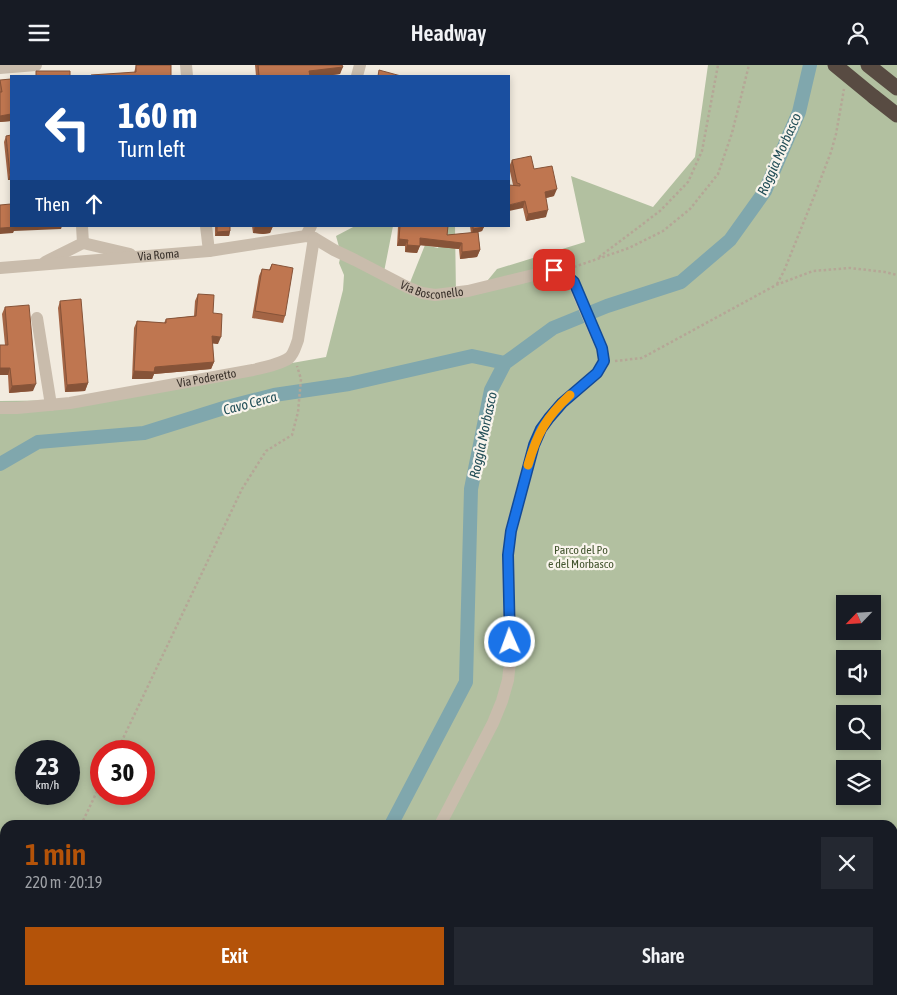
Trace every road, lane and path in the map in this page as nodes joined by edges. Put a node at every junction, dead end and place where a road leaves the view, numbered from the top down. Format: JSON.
{"nodes":[{"id":1,"x":36,"y":65,"type":"edge"},
{"id":2,"x":718,"y":65,"type":"edge"},
{"id":3,"x":749,"y":65,"type":"edge"},
{"id":4,"x":835,"y":65,"type":"edge"},
{"id":5,"x":868,"y":65,"type":"edge"},
{"id":6,"x":0,"y":69,"type":"edge"},
{"id":7,"x":846,"y":82,"type":"dead end"},
{"id":8,"x":897,"y":88,"type":"edge"},
{"id":9,"x":897,"y":115,"type":"edge"},
{"id":10,"x":82,"y":227,"type":"edge"},
{"id":11,"x":206,"y":227,"type":"edge"},
{"id":12,"x":310,"y":233,"type":"edge"},
{"id":13,"x":83,"y":243,"type":"junction"},
{"id":14,"x":209,"y":251,"type":"junction"},
{"id":15,"x":143,"y":257,"type":"junction"},
{"id":16,"x":596,"y":259,"type":"junction"},
{"id":17,"x":38,"y":265,"type":"junction"},
{"id":18,"x":0,"y":268,"type":"edge"},
{"id":19,"x":566,"y":275,"type":"junction"},
{"id":20,"x":897,"y":275,"type":"edge"},
{"id":21,"x":776,"y":285,"type":"junction"},
{"id":22,"x":37,"y":318,"type":"dead end"},
{"id":23,"x":604,"y":361,"type":"junction"},
{"id":24,"x":301,"y":379,"type":"dead end"},
{"id":25,"x":51,"y":405,"type":"junction"},
{"id":26,"x":0,"y":408,"type":"edge"},
{"id":27,"x":121,"y":740,"type":"edge"},
{"id":28,"x":91,"y":805,"type":"edge"},
{"id":29,"x":83,"y":820,"type":"edge"},
{"id":30,"x":443,"y":820,"type":"edge"}],
"edges":[{"from":1,"to":6,"type":"street"},
{"from":2,"to":16,"type":"path"},
{"from":3,"to":16,"type":"path"},
{"from":4,"to":9,"type":"highway","bridge":true},
{"from":5,"to":8,"type":"highway"},
{"from":7,"to":21,"type":"path"},
{"from":10,"to":13,"type":"street"},
{"from":11,"to":14,"type":"street"},
{"from":12,"to":14,"type":"street","name":"Via Roma"},
{"from":12,"to":19,"type":"street","name":"Via Bosconello"},
{"from":12,"to":25,"type":"street","name":"Via Poderetto"},
{"from":13,"to":15,"type":"street"},
{"from":13,"to":17,"type":"street"},
{"from":14,"to":15,"type":"street","name":"Via Roma"},
{"from":15,"to":17,"type":"street","name":"Via Roma"},
{"from":16,"to":19,"type":"path"},
{"from":17,"to":18,"type":"street","name":"Via Roma"},
{"from":19,"to":23,"type":"street"},
{"from":20,"to":21,"type":"path"},
{"from":21,"to":23,"type":"path"},
{"from":22,"to":25,"type":"street"},
{"from":23,"to":30,"type":"street"},
{"from":24,"to":27,"type":"path"},
{"from":25,"to":26,"type":"street","name":"Via Poderetto"},
{"from":28,"to":29,"type":"path"}]}
